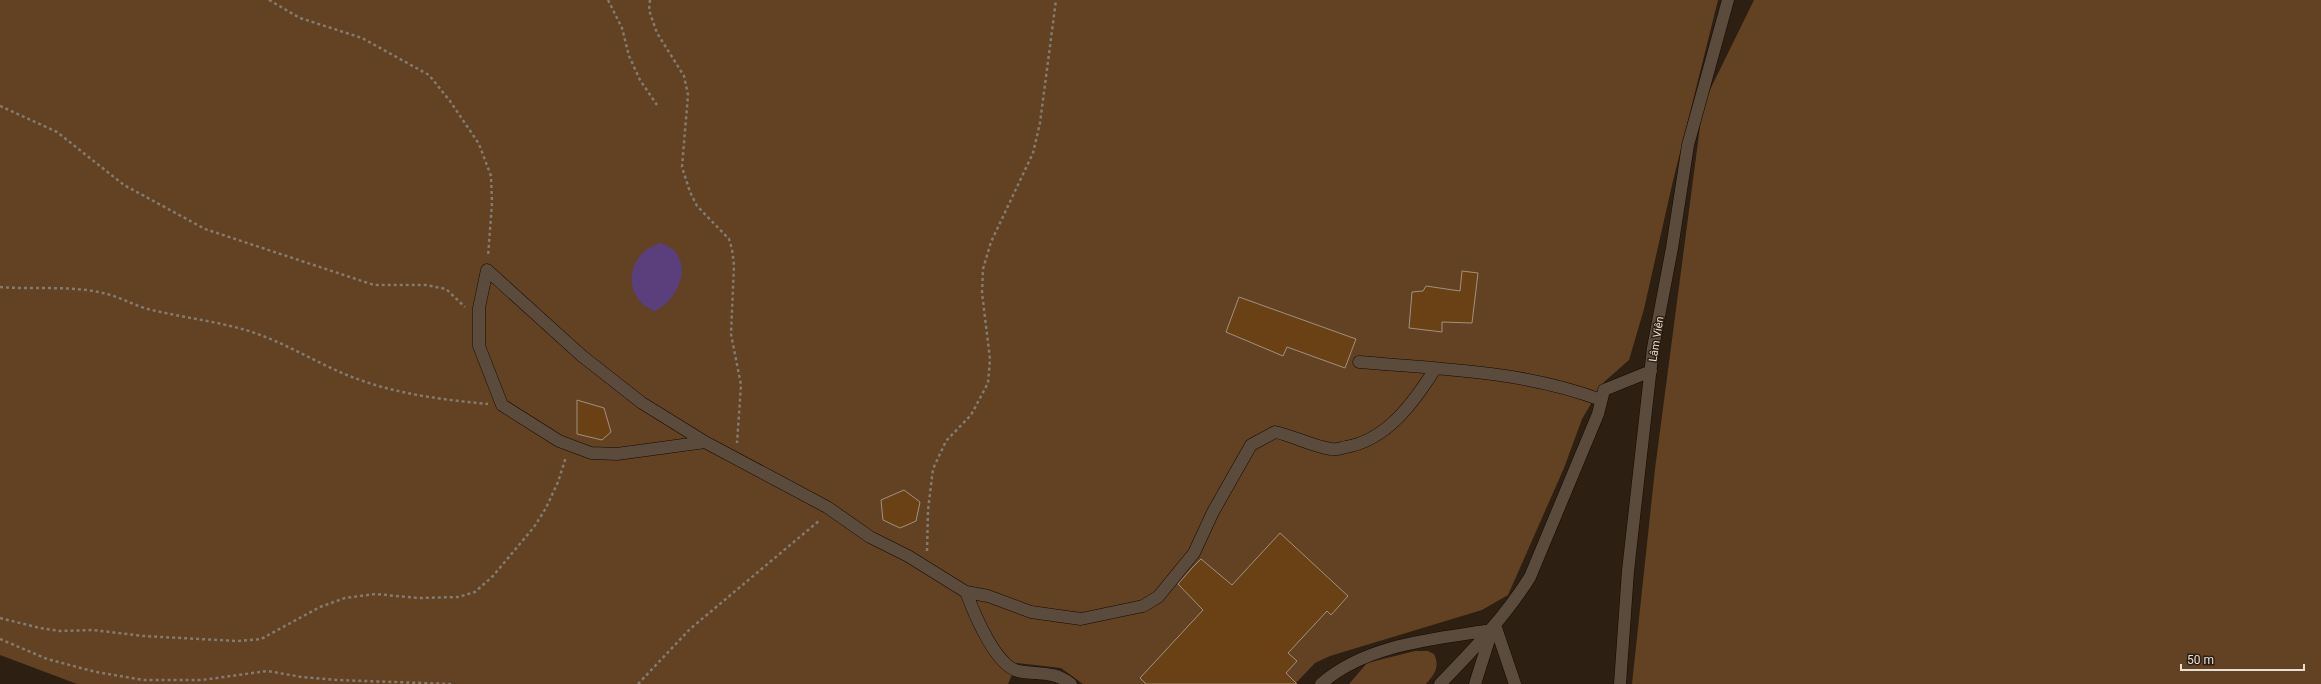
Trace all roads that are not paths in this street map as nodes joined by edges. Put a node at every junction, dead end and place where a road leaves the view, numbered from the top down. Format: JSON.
{"nodes":[{"id":1,"x":1728,"y":0,"type":"edge"},
{"id":2,"x":1359,"y":362,"type":"dead end"},
{"id":3,"x":1435,"y":369,"type":"junction"},
{"id":4,"x":1651,"y":371,"type":"junction"},
{"id":5,"x":1601,"y":400,"type":"junction"},
{"id":6,"x":705,"y":442,"type":"junction"},
{"id":7,"x":966,"y":592,"type":"junction"},
{"id":8,"x":1494,"y":627,"type":"junction"},
{"id":9,"x":1071,"y":684,"type":"edge"},
{"id":10,"x":1322,"y":684,"type":"edge"},
{"id":11,"x":1440,"y":684,"type":"edge"},
{"id":12,"x":1476,"y":684,"type":"edge"},
{"id":13,"x":1515,"y":684,"type":"edge"},
{"id":14,"x":1620,"y":684,"type":"edge"}],
"edges":[{"from":1,"to":4,"type":"street","name":"Lâm Viên"},
{"from":2,"to":3,"type":"street"},
{"from":3,"to":5,"type":"street"},
{"from":3,"to":7,"type":"street"},
{"from":4,"to":5,"type":"street"},
{"from":4,"to":14,"type":"street","name":"Lâm Viên"},
{"from":5,"to":8,"type":"street"},
{"from":6,"to":6,"type":"street"},
{"from":6,"to":7,"type":"street"},
{"from":7,"to":9,"type":"street"},
{"from":8,"to":10,"type":"street"},
{"from":8,"to":11,"type":"street"},
{"from":8,"to":12,"type":"street"},
{"from":8,"to":13,"type":"street"}]}
